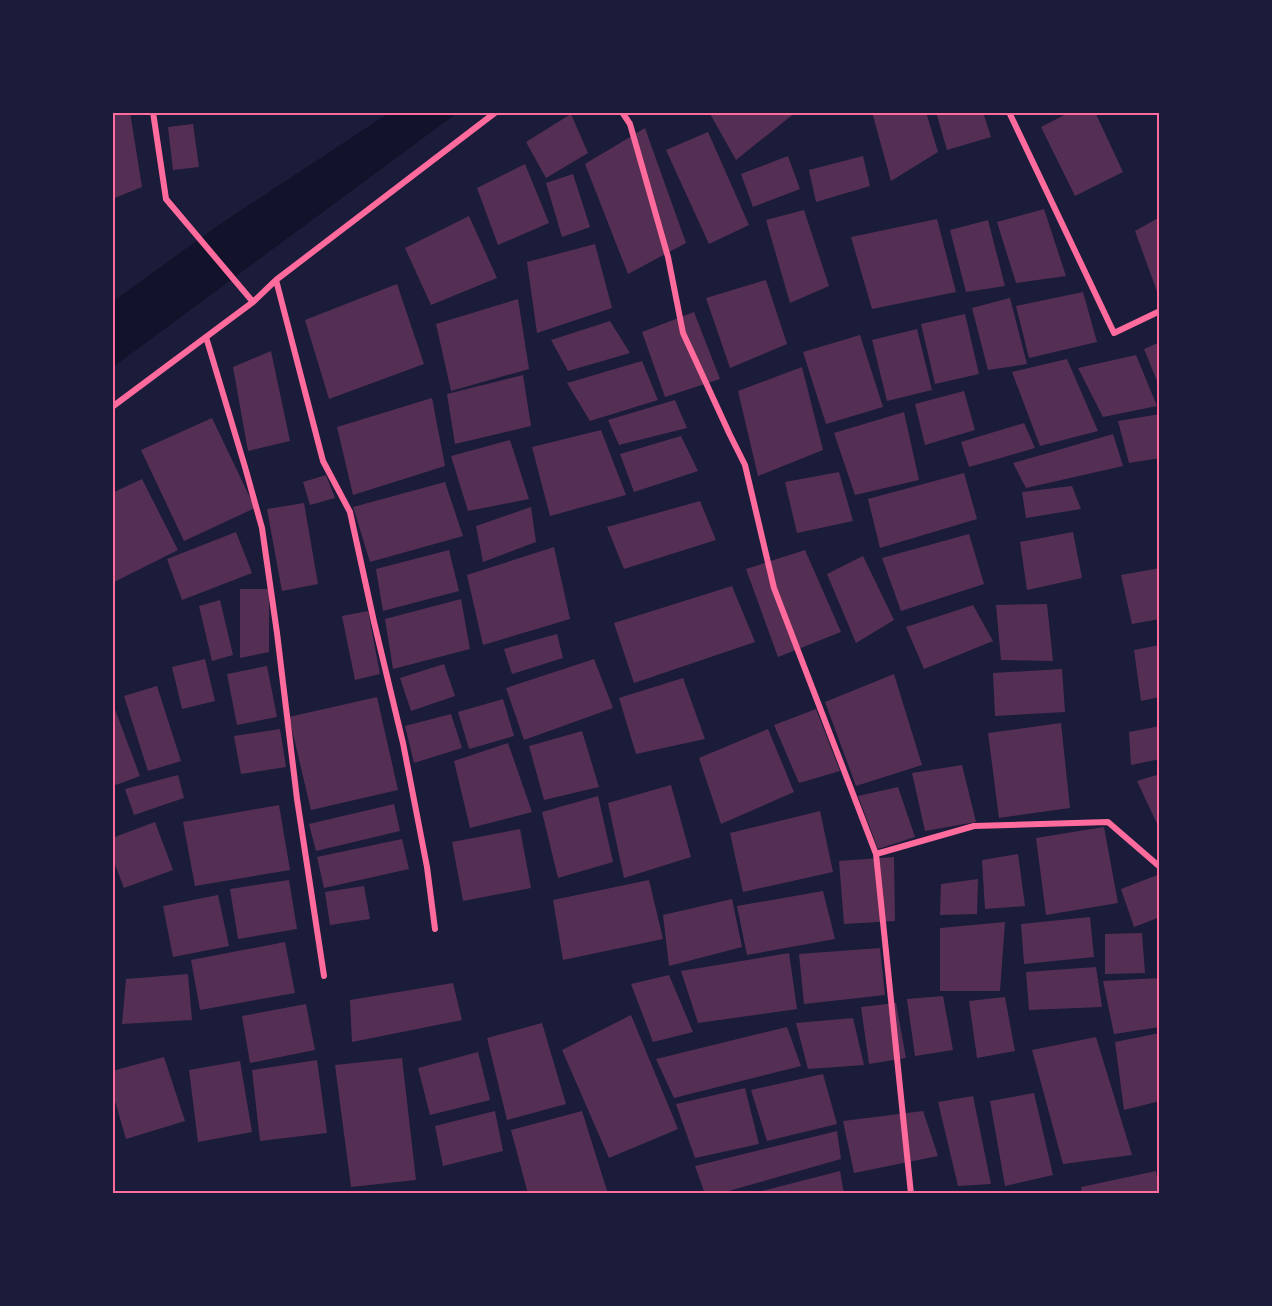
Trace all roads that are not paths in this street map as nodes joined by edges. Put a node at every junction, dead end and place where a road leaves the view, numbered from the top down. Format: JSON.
{"nodes":[{"id":1,"x":153,"y":112,"type":"edge"},
{"id":2,"x":496,"y":112,"type":"edge"},
{"id":3,"x":622,"y":112,"type":"edge"},
{"id":4,"x":1009,"y":112,"type":"edge"},
{"id":5,"x":276,"y":280,"type":"junction"},
{"id":6,"x":254,"y":302,"type":"junction"},
{"id":7,"x":1160,"y":311,"type":"edge"},
{"id":8,"x":206,"y":337,"type":"junction"},
{"id":9,"x":112,"y":407,"type":"edge"},
{"id":10,"x":876,"y":854,"type":"junction"},
{"id":11,"x":1160,"y":867,"type":"edge"},
{"id":12,"x":435,"y":928,"type":"dead end"},
{"id":13,"x":324,"y":976,"type":"dead end"},
{"id":14,"x":911,"y":1194,"type":"edge"}],
"edges":[{"from":1,"to":6,"type":"street"},
{"from":2,"to":5,"type":"street"},
{"from":3,"to":10,"type":"street"},
{"from":4,"to":7,"type":"street"},
{"from":5,"to":6,"type":"street"},
{"from":5,"to":12,"type":"street"},
{"from":6,"to":8,"type":"street"},
{"from":8,"to":9,"type":"street"},
{"from":8,"to":13,"type":"street"},
{"from":10,"to":11,"type":"street"},
{"from":10,"to":14,"type":"street"}]}
